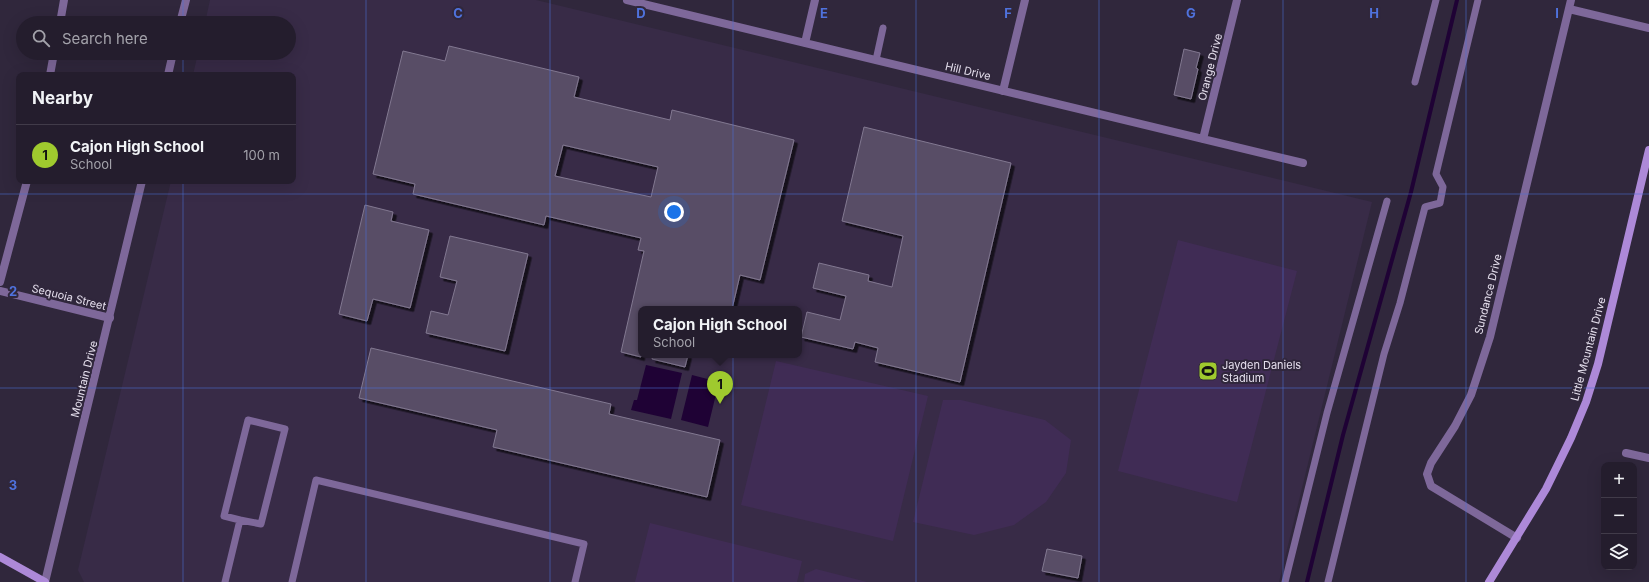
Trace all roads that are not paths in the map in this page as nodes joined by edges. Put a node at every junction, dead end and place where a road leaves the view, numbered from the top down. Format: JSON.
{"nodes":[{"id":1,"x":64,"y":0,"type":"edge"},
{"id":2,"x":186,"y":0,"type":"edge"},
{"id":3,"x":627,"y":0,"type":"edge"},
{"id":4,"x":815,"y":0,"type":"edge"},
{"id":5,"x":1025,"y":0,"type":"edge"},
{"id":6,"x":1237,"y":0,"type":"edge"},
{"id":7,"x":1436,"y":0,"type":"edge"},
{"id":8,"x":1478,"y":0,"type":"edge"},
{"id":9,"x":1571,"y":0,"type":"edge"},
{"id":10,"x":1569,"y":9,"type":"junction"},
{"id":11,"x":61,"y":16,"type":"edge"},
{"id":12,"x":182,"y":16,"type":"edge"},
{"id":13,"x":883,"y":28,"type":"dead end"},
{"id":14,"x":1649,"y":28,"type":"edge"},
{"id":15,"x":805,"y":43,"type":"junction"},
{"id":16,"x":53,"y":60,"type":"edge"},
{"id":17,"x":171,"y":60,"type":"edge"},
{"id":18,"x":876,"y":60,"type":"junction"},
{"id":19,"x":51,"y":72,"type":"edge"},
{"id":20,"x":169,"y":72,"type":"edge"},
{"id":21,"x":1415,"y":82,"type":"dead end"},
{"id":22,"x":1003,"y":91,"type":"junction"},
{"id":23,"x":1203,"y":139,"type":"junction"},
{"id":24,"x":1649,"y":150,"type":"edge"},
{"id":25,"x":1303,"y":163,"type":"dead end"},
{"id":26,"x":26,"y":184,"type":"edge"},
{"id":27,"x":141,"y":184,"type":"edge"},
{"id":28,"x":1387,"y":201,"type":"dead end"},
{"id":29,"x":0,"y":282,"type":"edge"},
{"id":30,"x":0,"y":291,"type":"edge"},
{"id":31,"x":110,"y":318,"type":"junction"},
{"id":32,"x":1626,"y":453,"type":"dead end"},
{"id":33,"x":1649,"y":458,"type":"edge"},
{"id":34,"x":240,"y":520,"type":"junction"},
{"id":35,"x":1517,"y":538,"type":"junction"},
{"id":36,"x":0,"y":557,"type":"edge"},
{"id":37,"x":45,"y":582,"type":"edge"},
{"id":38,"x":225,"y":582,"type":"edge"},
{"id":39,"x":292,"y":582,"type":"edge"},
{"id":40,"x":575,"y":582,"type":"edge"},
{"id":41,"x":1285,"y":582,"type":"edge"},
{"id":42,"x":1328,"y":582,"type":"edge"},
{"id":43,"x":1489,"y":582,"type":"edge"}],
"edges":[{"from":1,"to":11,"type":"street"},
{"from":2,"to":12,"type":"street"},
{"from":3,"to":15,"type":"street","name":"Hill Drive"},
{"from":4,"to":15,"type":"street"},
{"from":5,"to":22,"type":"street"},
{"from":6,"to":23,"type":"street","name":"Orange Drive"},
{"from":7,"to":21,"type":"lane"},
{"from":8,"to":42,"type":"lane"},
{"from":9,"to":10,"type":"street","name":"Sundance Drive"},
{"from":10,"to":14,"type":"street"},
{"from":10,"to":35,"type":"street","name":"Sundance Drive"},
{"from":13,"to":18,"type":"lane"},
{"from":15,"to":18,"type":"street","name":"Hill Drive"},
{"from":16,"to":19,"type":"street"},
{"from":17,"to":20,"type":"street"},
{"from":18,"to":22,"type":"street","name":"Hill Drive"},
{"from":22,"to":23,"type":"street","name":"Hill Drive"},
{"from":23,"to":25,"type":"street","name":"Hill Drive"},
{"from":24,"to":35,"type":"main road","name":"Little Mountain Drive"},
{"from":26,"to":29,"type":"street"},
{"from":27,"to":31,"type":"street","name":"Mountain Drive"},
{"from":28,"to":41,"type":"lane"},
{"from":30,"to":31,"type":"street","name":"Sequoia Street"},
{"from":31,"to":37,"type":"street","name":"Mountain Drive"},
{"from":32,"to":33,"type":"street"},
{"from":34,"to":34,"type":"lane"},
{"from":34,"to":38,"type":"lane"},
{"from":35,"to":43,"type":"main road","name":"Little Mountain Drive"},
{"from":36,"to":37,"type":"main road"},
{"from":39,"to":40,"type":"lane"}]}
